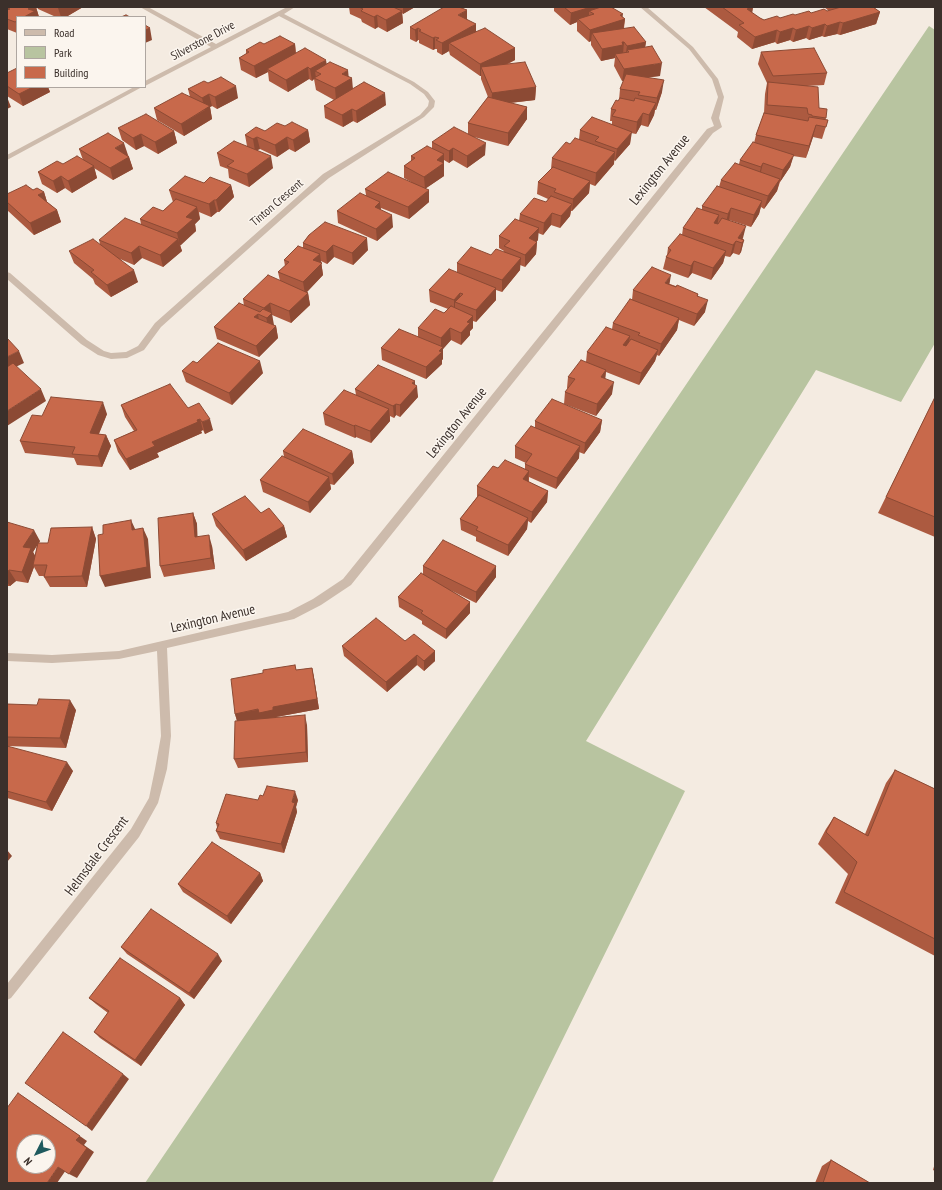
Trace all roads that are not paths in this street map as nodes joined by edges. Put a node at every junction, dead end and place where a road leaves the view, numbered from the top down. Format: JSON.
{"nodes":[{"id":1,"x":143,"y":7,"type":"edge"},
{"id":2,"x":292,"y":7,"type":"edge"},
{"id":3,"x":643,"y":7,"type":"edge"},
{"id":4,"x":279,"y":14,"type":"junction"},
{"id":5,"x":215,"y":46,"type":"junction"},
{"id":6,"x":146,"y":83,"type":"edge"},
{"id":7,"x":137,"y":88,"type":"edge"},
{"id":8,"x":7,"y":158,"type":"edge"},
{"id":9,"x":7,"y":275,"type":"edge"},
{"id":10,"x":162,"y":644,"type":"junction"},
{"id":11,"x":7,"y":657,"type":"edge"},
{"id":12,"x":7,"y":994,"type":"edge"}],
"edges":[{"from":1,"to":5,"type":"street"},
{"from":2,"to":4,"type":"street","name":"Silverstone Drive"},
{"from":3,"to":10,"type":"street","name":"Lexington Avenue"},
{"from":4,"to":5,"type":"street","name":"Silverstone Drive"},
{"from":4,"to":9,"type":"street","name":"Tinton Crescent"},
{"from":5,"to":6,"type":"street","name":"Silverstone Drive"},
{"from":7,"to":8,"type":"street"},
{"from":10,"to":11,"type":"street","name":"Lexington Avenue"},
{"from":10,"to":12,"type":"street","name":"Helmsdale Crescent"}]}
